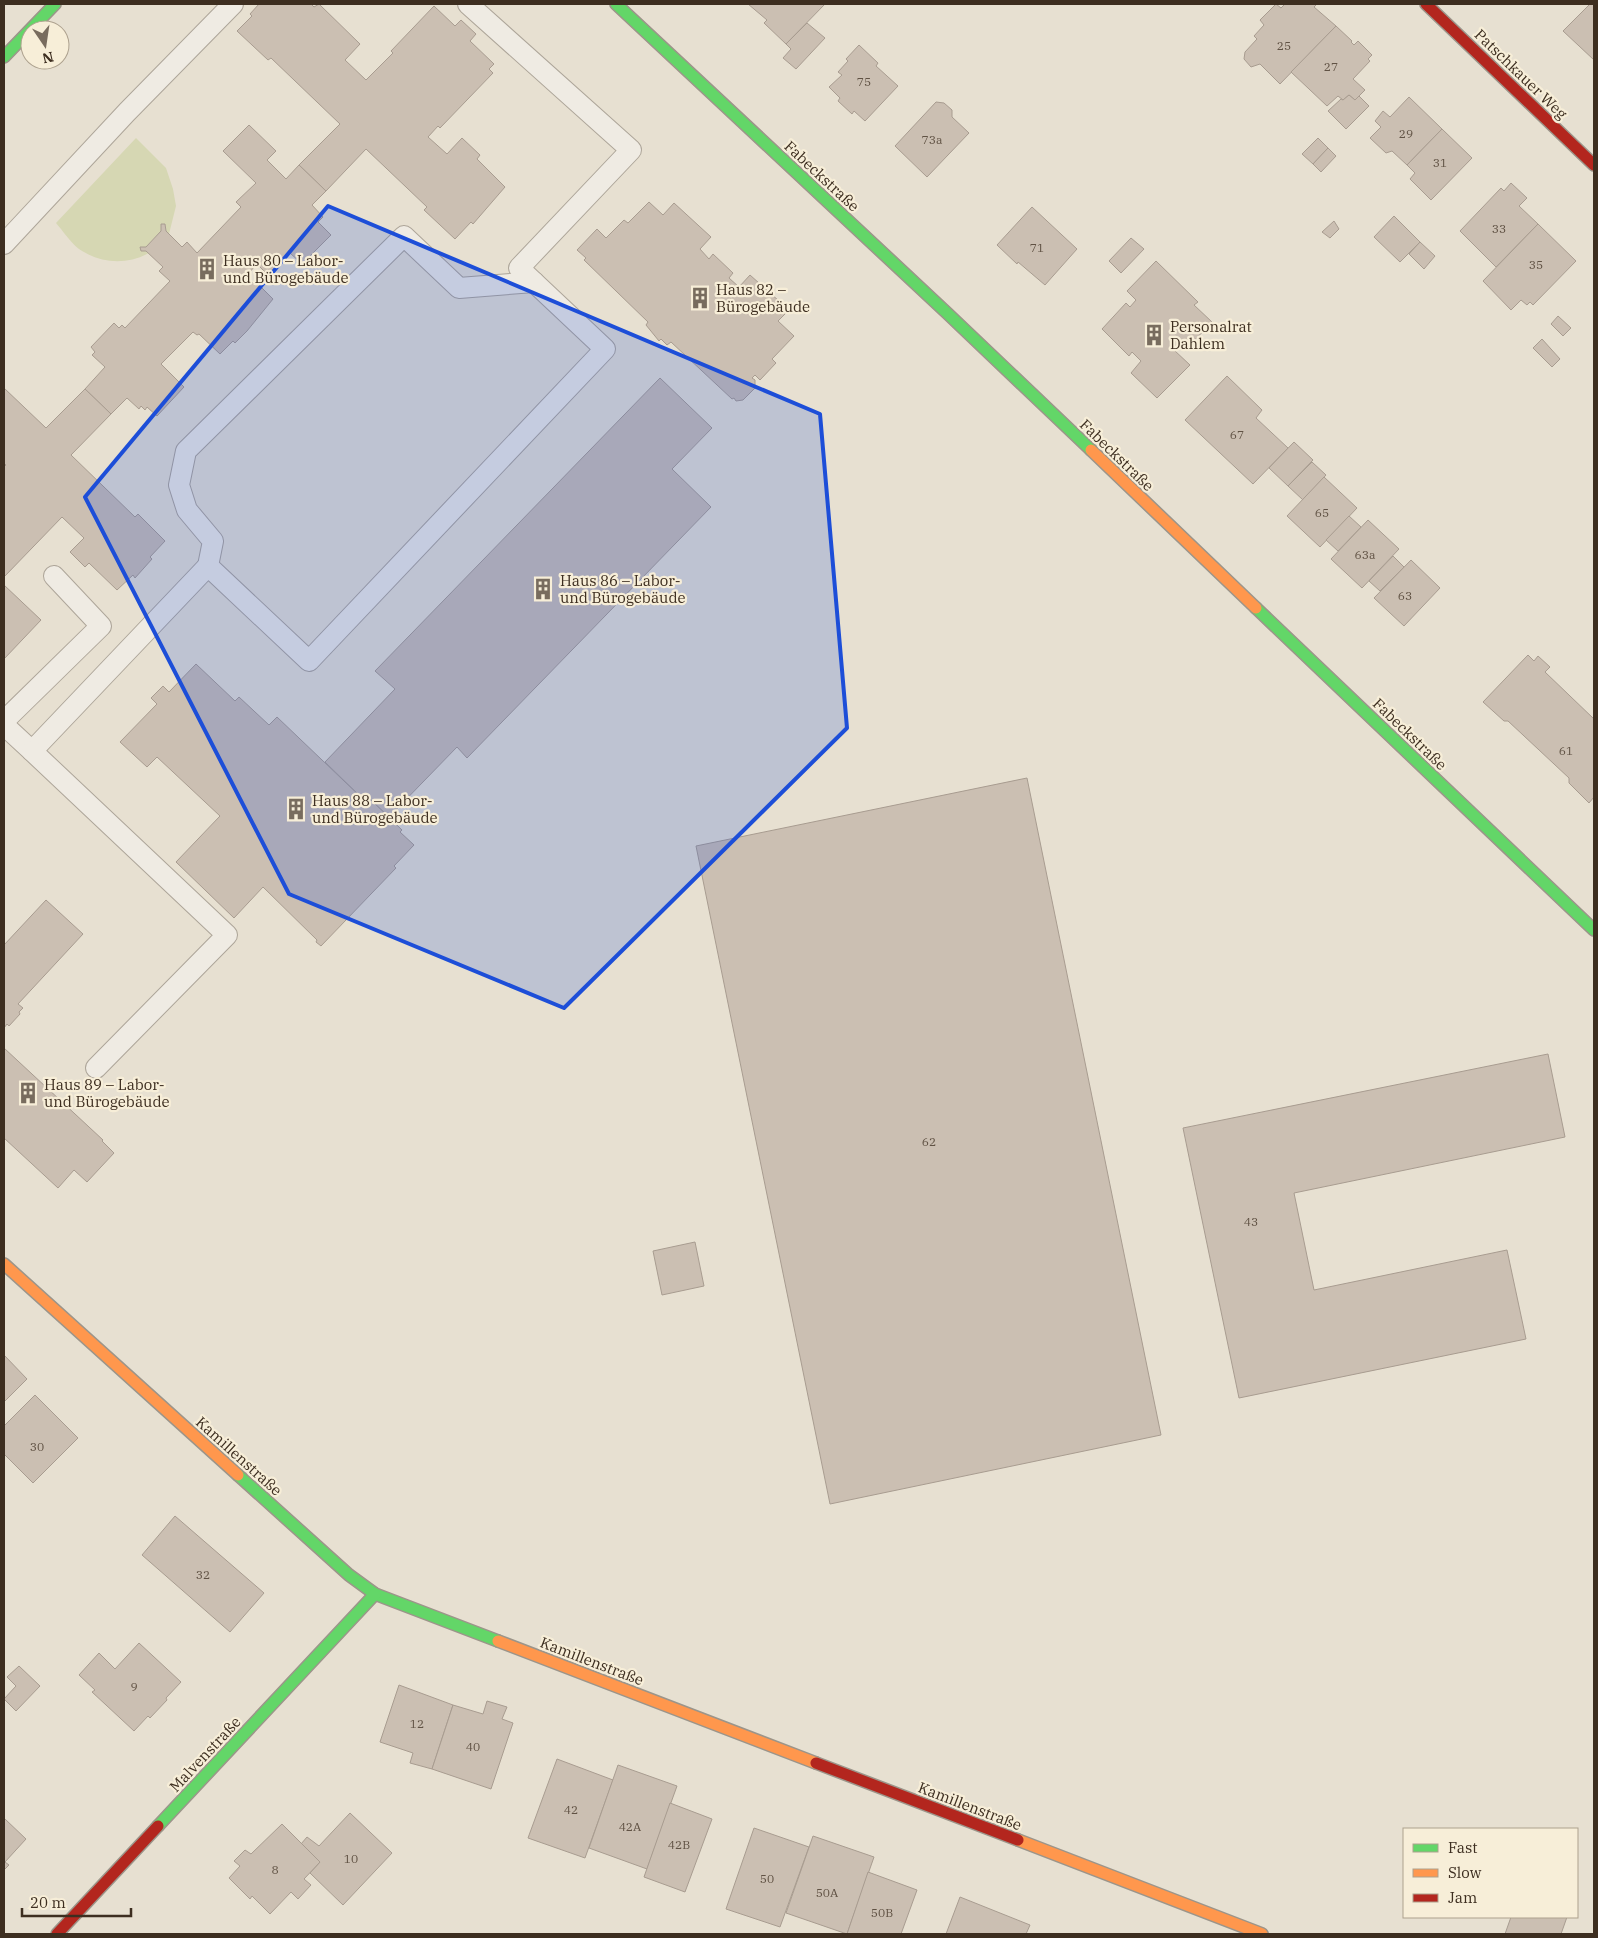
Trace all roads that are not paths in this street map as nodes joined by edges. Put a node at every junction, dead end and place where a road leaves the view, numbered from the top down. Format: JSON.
{"nodes":[{"id":1,"x":55,"y":4,"type":"edge"},
{"id":2,"x":233,"y":4,"type":"edge"},
{"id":3,"x":468,"y":4,"type":"edge"},
{"id":4,"x":616,"y":4,"type":"edge"},
{"id":5,"x":1426,"y":4,"type":"edge"},
{"id":6,"x":4,"y":57,"type":"edge"},
{"id":7,"x":1594,"y":165,"type":"edge"},
{"id":8,"x":4,"y":244,"type":"edge"},
{"id":9,"x":534,"y":282,"type":"junction"},
{"id":10,"x":208,"y":566,"type":"junction"},
{"id":11,"x":54,"y":576,"type":"dead end"},
{"id":12,"x":4,"y":721,"type":"edge"},
{"id":13,"x":4,"y":725,"type":"edge"},
{"id":14,"x":32,"y":752,"type":"junction"},
{"id":15,"x":1594,"y":930,"type":"edge"},
{"id":16,"x":96,"y":1068,"type":"dead end"},
{"id":17,"x":4,"y":1264,"type":"edge"},
{"id":18,"x":375,"y":1594,"type":"junction"},
{"id":19,"x":58,"y":1934,"type":"edge"},
{"id":20,"x":1262,"y":1934,"type":"edge"}],
"edges":[{"from":1,"to":6,"type":"street"},
{"from":2,"to":8,"type":"lane"},
{"from":3,"to":9,"type":"lane"},
{"from":4,"to":15,"type":"street","name":"Fabeckstraße"},
{"from":5,"to":7,"type":"street","name":"Patschkauer Weg"},
{"from":9,"to":10,"type":"lane"},
{"from":9,"to":10,"type":"lane"},
{"from":10,"to":14,"type":"lane"},
{"from":11,"to":12,"type":"lane"},
{"from":13,"to":14,"type":"lane"},
{"from":14,"to":16,"type":"lane"},
{"from":17,"to":18,"type":"street","name":"Kamillenstraße"},
{"from":18,"to":19,"type":"street","name":"Malvenstraße"},
{"from":18,"to":20,"type":"street","name":"Kamillenstraße"}]}
